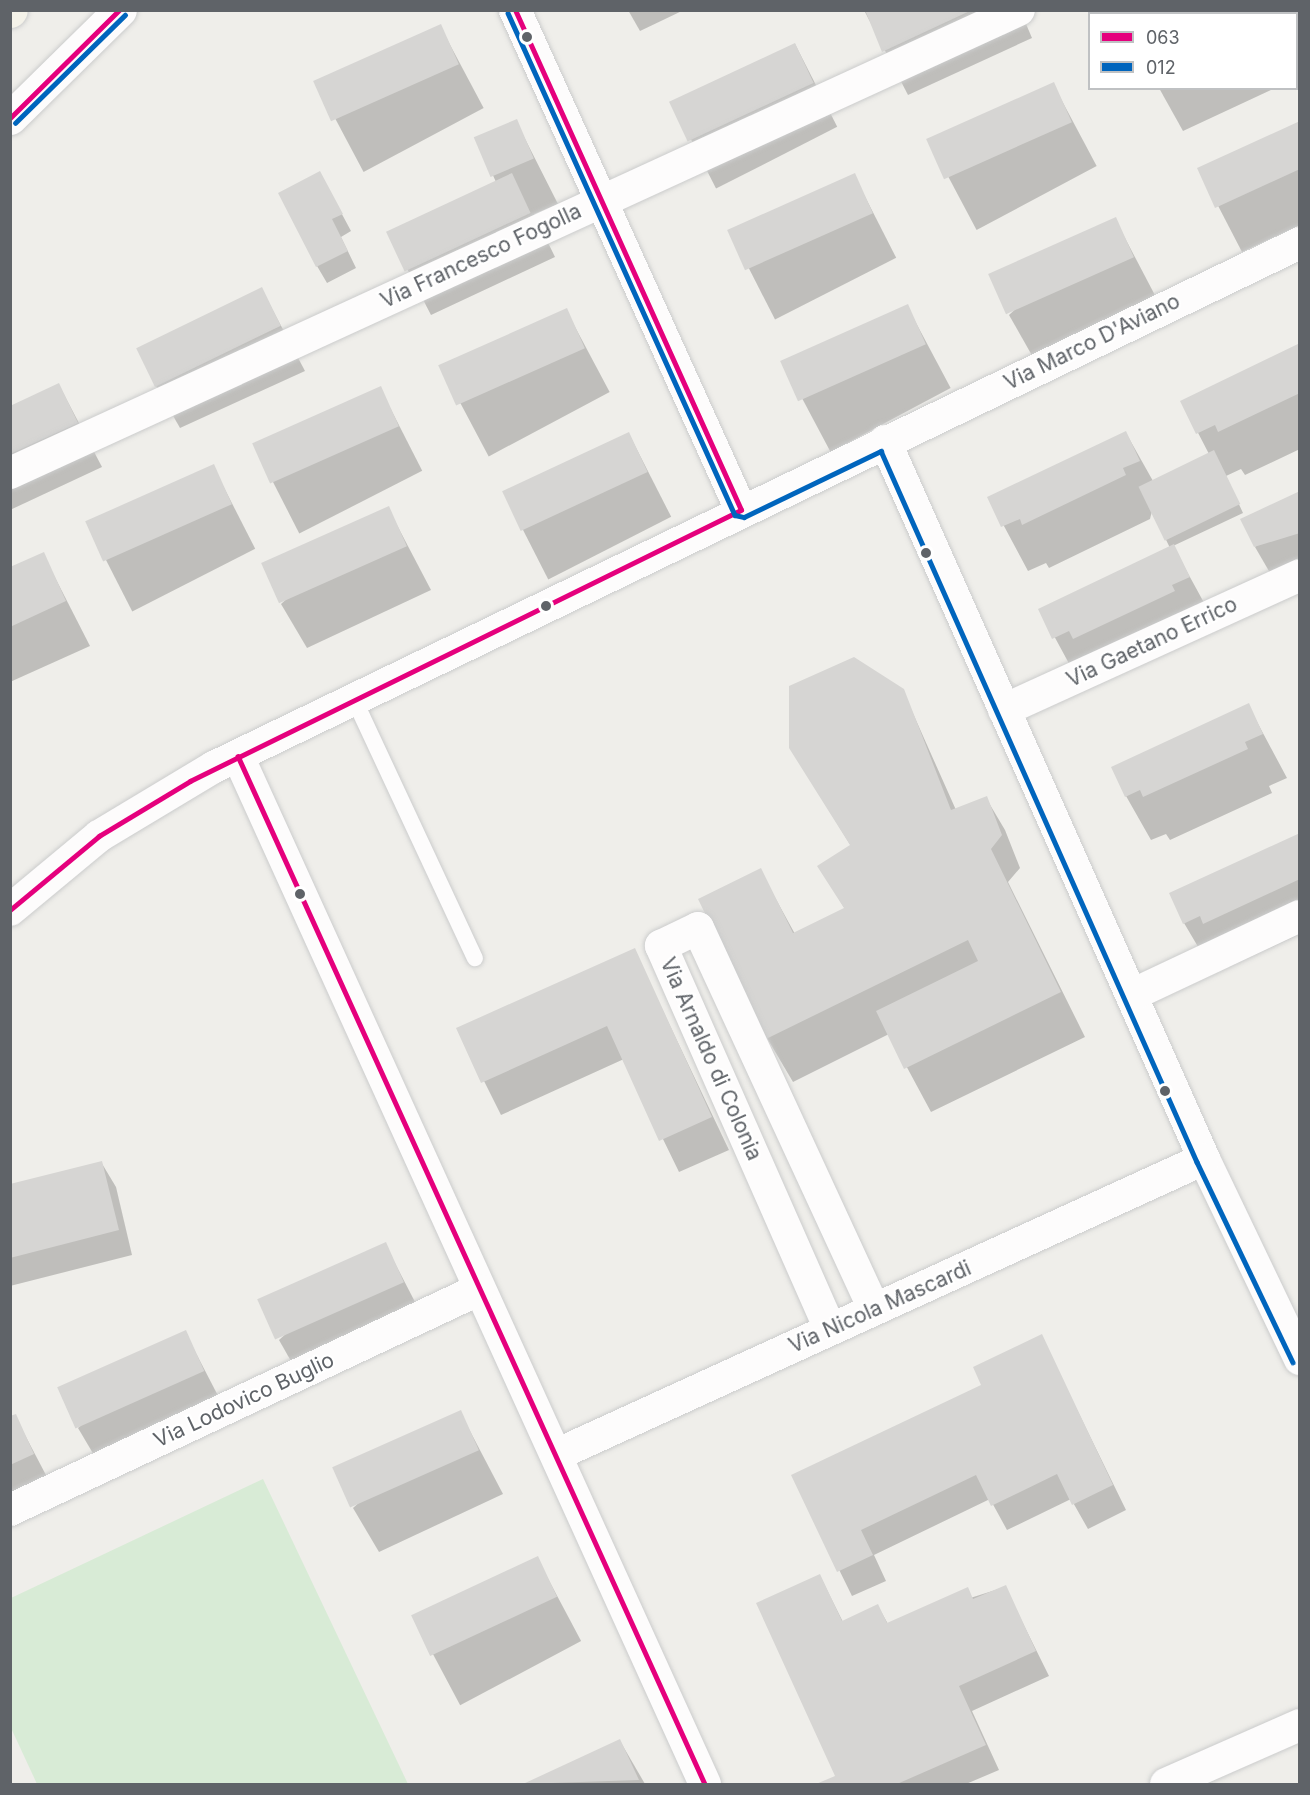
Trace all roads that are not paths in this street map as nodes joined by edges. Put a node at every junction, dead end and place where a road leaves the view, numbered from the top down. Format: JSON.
{"nodes":[{"id":1,"x":120,"y":10,"type":"edge"},
{"id":2,"x":515,"y":10,"type":"edge"},
{"id":3,"x":1019,"y":10,"type":"edge"},
{"id":4,"x":10,"y":118,"type":"edge"},
{"id":5,"x":603,"y":200,"type":"junction"},
{"id":6,"x":1299,"y":243,"type":"edge"},
{"id":7,"x":885,"y":441,"type":"junction"},
{"id":8,"x":10,"y":472,"type":"edge"},
{"id":9,"x":741,"y":510,"type":"junction"},
{"id":10,"x":1299,"y":575,"type":"edge"},
{"id":11,"x":354,"y":699,"type":"junction"},
{"id":12,"x":1004,"y":710,"type":"junction"},
{"id":13,"x":238,"y":756,"type":"junction"},
{"id":14,"x":10,"y":910,"type":"edge"},
{"id":15,"x":1299,"y":916,"type":"edge"},
{"id":16,"x":475,"y":958,"type":"dead end"},
{"id":17,"x":1134,"y":994,"type":"junction"},
{"id":18,"x":1204,"y":1159,"type":"junction"},
{"id":19,"x":478,"y":1290,"type":"junction"},
{"id":20,"x":874,"y":1309,"type":"junction"},
{"id":21,"x":830,"y":1329,"type":"junction"},
{"id":22,"x":1299,"y":1359,"type":"edge"},
{"id":23,"x":556,"y":1455,"type":"junction"},
{"id":24,"x":10,"y":1510,"type":"edge"},
{"id":25,"x":1299,"y":1725,"type":"edge"},
{"id":26,"x":705,"y":1785,"type":"edge"},
{"id":27,"x":1166,"y":1785,"type":"edge"}],
"edges":[{"from":1,"to":4,"type":"main road"},
{"from":2,"to":5,"type":"street"},
{"from":3,"to":5,"type":"street","name":"Via Francesco Fogolla"},
{"from":5,"to":8,"type":"street","name":"Via Francesco Fogolla"},
{"from":5,"to":9,"type":"street"},
{"from":6,"to":7,"type":"street","name":"Via Marco D'Aviano"},
{"from":7,"to":9,"type":"street","name":"Via Marco D'Aviano"},
{"from":7,"to":12,"type":"street"},
{"from":9,"to":11,"type":"street","name":"Via Marco D'Aviano"},
{"from":10,"to":12,"type":"street","name":"Via Gaetano Errico"},
{"from":11,"to":13,"type":"street","name":"Via Marco D'Aviano"},
{"from":11,"to":16,"type":"lane"},
{"from":12,"to":17,"type":"street"},
{"from":13,"to":14,"type":"street","name":"Via Marco D'Aviano"},
{"from":13,"to":19,"type":"street"},
{"from":15,"to":17,"type":"street"},
{"from":17,"to":18,"type":"street"},
{"from":18,"to":20,"type":"street","name":"Via Nicola Mascardi"},
{"from":18,"to":22,"type":"street"},
{"from":19,"to":23,"type":"street"},
{"from":19,"to":24,"type":"street","name":"Via Lodovico Buglio"},
{"from":20,"to":21,"type":"street","name":"Via Nicola Mascardi"},
{"from":20,"to":21,"type":"street","name":"Via Arnaldo di Colonia"},
{"from":21,"to":23,"type":"street","name":"Via Nicola Mascardi"},
{"from":23,"to":26,"type":"street"},
{"from":25,"to":27,"type":"street"}]}
